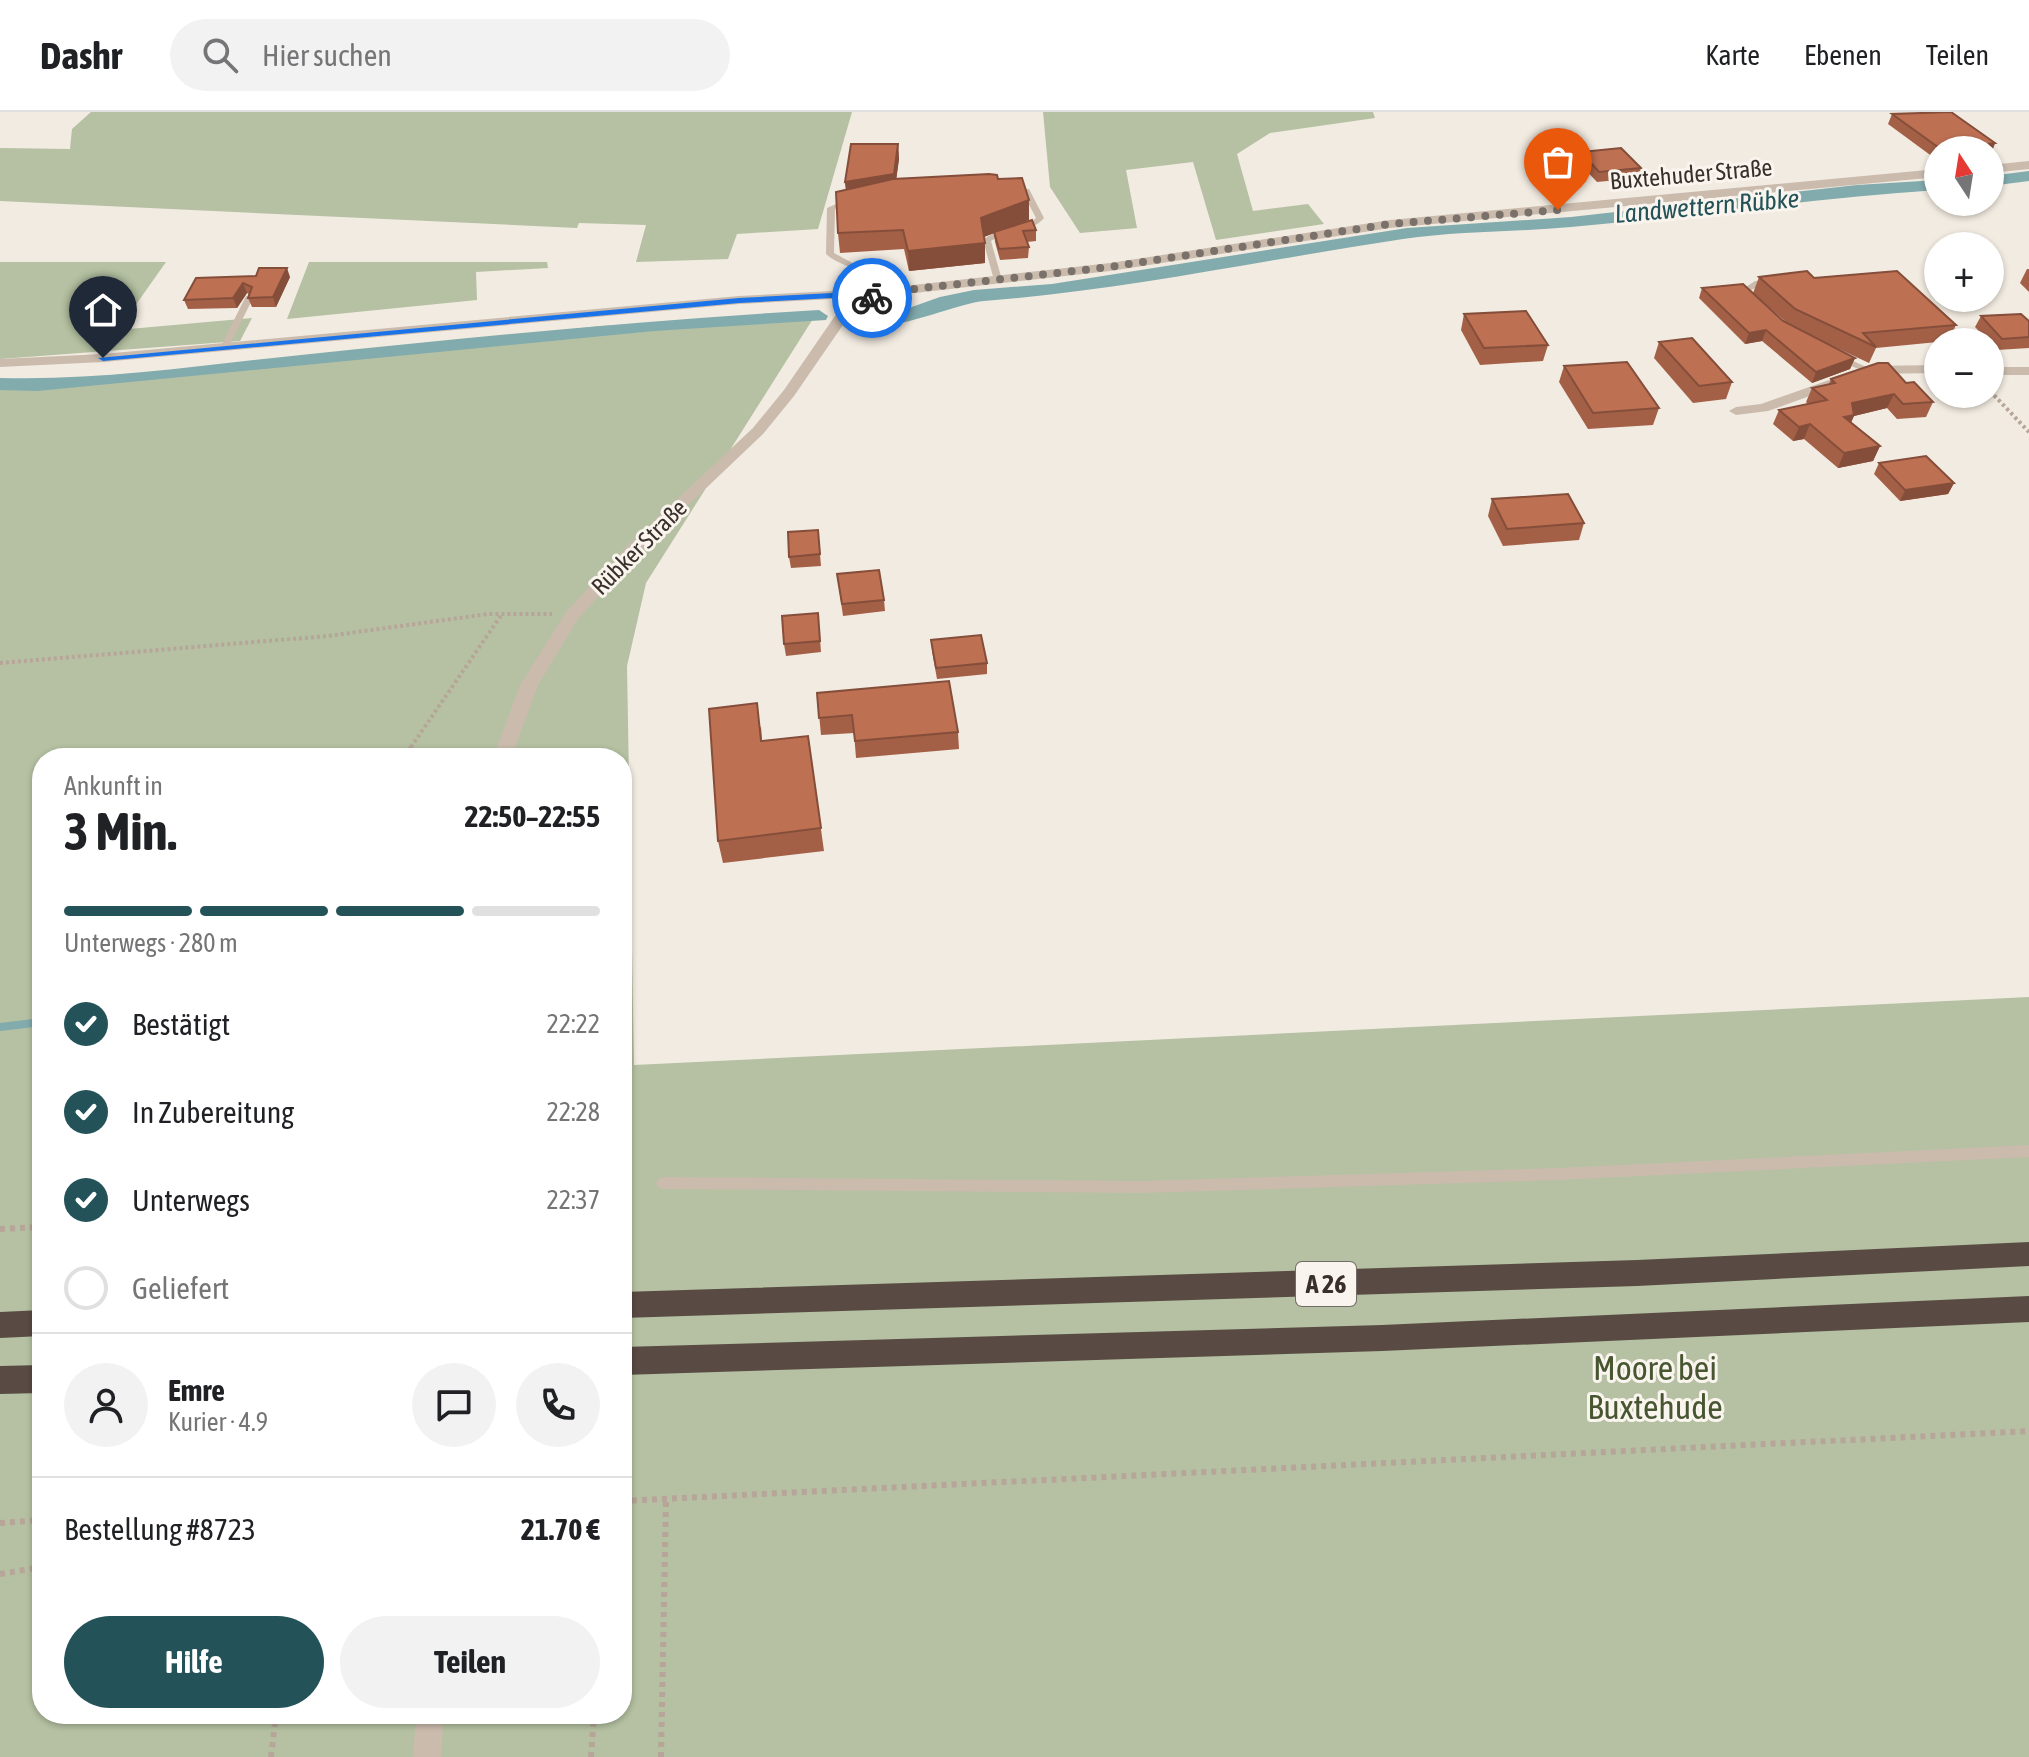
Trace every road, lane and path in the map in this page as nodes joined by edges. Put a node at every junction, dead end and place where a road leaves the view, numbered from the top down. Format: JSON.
{"nodes":[{"id":1,"x":2029,"y":165,"type":"edge"},
{"id":2,"x":2004,"y":168,"type":"edge"},
{"id":3,"x":1924,"y":174,"type":"edge"},
{"id":4,"x":997,"y":188,"type":"edge"},
{"id":5,"x":856,"y":198,"type":"edge"},
{"id":6,"x":998,"y":280,"type":"junction"},
{"id":7,"x":1789,"y":281,"type":"edge"},
{"id":8,"x":884,"y":294,"type":"junction"},
{"id":9,"x":249,"y":298,"type":"edge"},
{"id":10,"x":860,"y":302,"type":"junction"},
{"id":11,"x":1756,"y":305,"type":"edge"},
{"id":12,"x":1934,"y":313,"type":"edge"},
{"id":13,"x":1949,"y":328,"type":"edge"},
{"id":14,"x":225,"y":346,"type":"junction"},
{"id":15,"x":1833,"y":355,"type":"edge"},
{"id":16,"x":812,"y":361,"type":"joint"},
{"id":17,"x":0,"y":363,"type":"edge"},
{"id":18,"x":1924,"y":369,"type":"edge"},
{"id":19,"x":1869,"y":370,"type":"junction"},
{"id":20,"x":2004,"y":370,"type":"edge"},
{"id":21,"x":2029,"y":371,"type":"edge"},
{"id":22,"x":2004,"y":406,"type":"edge"},
{"id":23,"x":1736,"y":411,"type":"dead end"},
{"id":24,"x":2029,"y":432,"type":"edge"},
{"id":25,"x":502,"y":614,"type":"junction"},
{"id":26,"x":572,"y":616,"type":"junction"},
{"id":27,"x":0,"y":663,"type":"edge"},
{"id":28,"x":410,"y":748,"type":"edge"},
{"id":29,"x":506,"y":748,"type":"edge"},
{"id":30,"x":2029,"y":1151,"type":"edge"},
{"id":31,"x":663,"y":1183,"type":"dead end"},
{"id":32,"x":32,"y":1227,"type":"edge"},
{"id":33,"x":0,"y":1229,"type":"edge"},
{"id":34,"x":2029,"y":1254,"type":"edge"},
{"id":35,"x":632,"y":1305,"type":"edge"},
{"id":36,"x":2029,"y":1309,"type":"edge"},
{"id":37,"x":32,"y":1323,"type":"edge"},
{"id":38,"x":0,"y":1325,"type":"edge"},
{"id":39,"x":632,"y":1361,"type":"edge"},
{"id":40,"x":32,"y":1379,"type":"edge"},
{"id":41,"x":0,"y":1380,"type":"edge"},
{"id":42,"x":2029,"y":1431,"type":"edge"},
{"id":43,"x":666,"y":1499,"type":"junction"},
{"id":44,"x":632,"y":1501,"type":"edge"},
{"id":45,"x":32,"y":1521,"type":"edge"},
{"id":46,"x":0,"y":1523,"type":"edge"},
{"id":47,"x":32,"y":1569,"type":"edge"},
{"id":48,"x":0,"y":1574,"type":"edge"},
{"id":49,"x":275,"y":1724,"type":"edge"},
{"id":50,"x":429,"y":1724,"type":"edge"},
{"id":51,"x":593,"y":1724,"type":"edge"},
{"id":52,"x":271,"y":1757,"type":"edge"},
{"id":53,"x":427,"y":1757,"type":"edge"},
{"id":54,"x":591,"y":1757,"type":"edge"},
{"id":55,"x":661,"y":1757,"type":"edge"}],
"edges":[{"from":1,"to":2,"type":"street"},
{"from":3,"to":6,"type":"street","name":"Buxtehuder Straße"},
{"from":4,"to":6,"type":"lane"},
{"from":5,"to":8,"type":"lane"},
{"from":6,"to":8,"type":"street","name":"Buxtehuder Straße"},
{"from":7,"to":11,"type":"lane"},
{"from":8,"to":10,"type":"street","name":"Buxtehuder Straße"},
{"from":9,"to":14,"type":"lane"},
{"from":10,"to":14,"type":"street"},
{"from":10,"to":16,"type":"street","name":"Buxtehuder Straße"},
{"from":12,"to":13,"type":"lane"},
{"from":14,"to":17,"type":"street"},
{"from":15,"to":19,"type":"lane"},
{"from":16,"to":26,"type":"street","name":"Rübker Straße"},
{"from":18,"to":19,"type":"street"},
{"from":19,"to":23,"type":"street"},
{"from":20,"to":21,"type":"street"},
{"from":22,"to":24,"type":"path"},
{"from":25,"to":26,"type":"path"},
{"from":25,"to":27,"type":"path"},
{"from":25,"to":28,"type":"path"},
{"from":26,"to":29,"type":"street","name":"Rübker Straße"},
{"from":30,"to":31,"type":"lane"},
{"from":32,"to":33,"type":"path"},
{"from":34,"to":35,"type":"highway","number":"A 26"},
{"from":36,"to":39,"type":"highway","number":"A 26"},
{"from":37,"to":38,"type":"highway"},
{"from":40,"to":41,"type":"highway"},
{"from":42,"to":43,"type":"path"},
{"from":43,"to":44,"type":"path"},
{"from":43,"to":55,"type":"path"},
{"from":45,"to":46,"type":"path"},
{"from":47,"to":48,"type":"path"},
{"from":49,"to":52,"type":"path"},
{"from":50,"to":53,"type":"street"},
{"from":51,"to":54,"type":"path"}]}
